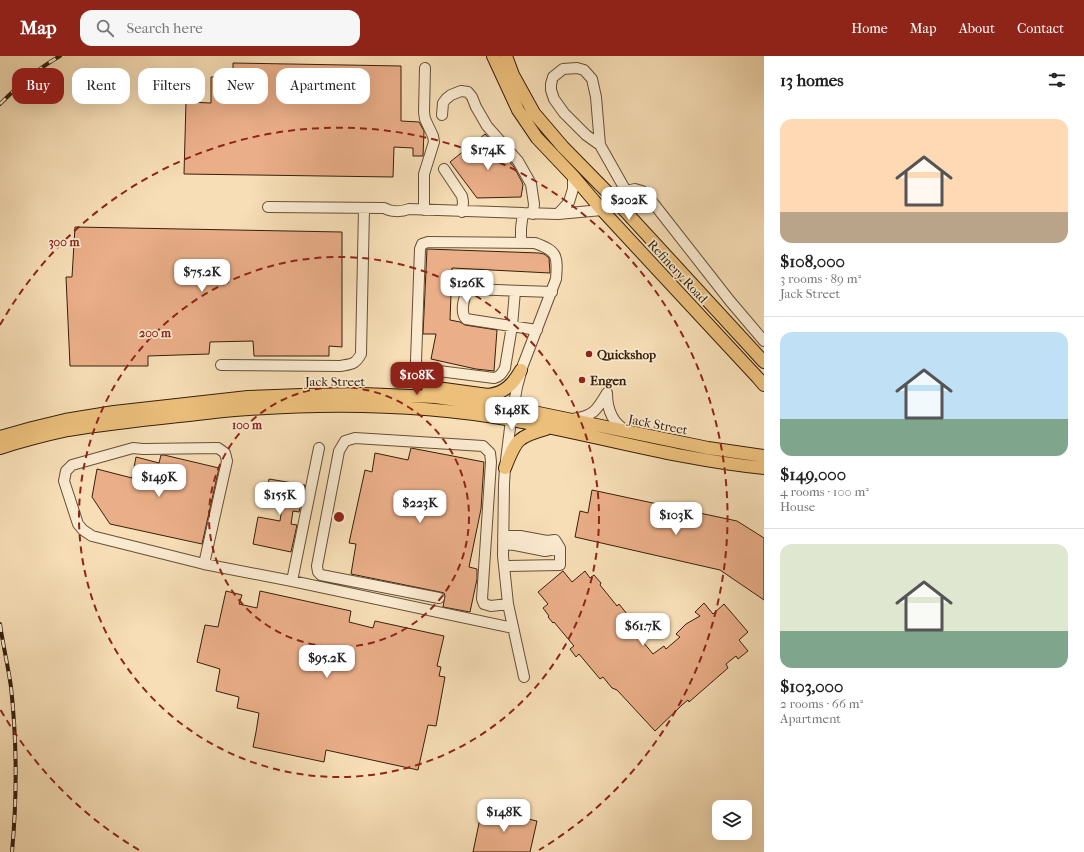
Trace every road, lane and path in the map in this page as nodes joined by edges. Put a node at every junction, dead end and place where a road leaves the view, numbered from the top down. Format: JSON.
{"nodes":[{"id":1,"x":494,"y":56,"type":"edge"},
{"id":2,"x":506,"y":56,"type":"edge"},
{"id":3,"x":425,"y":68,"type":"dead end"},
{"id":4,"x":529,"y":104,"type":"junction"},
{"id":5,"x":518,"y":110,"type":"junction"},
{"id":6,"x":442,"y":115,"type":"dead end"},
{"id":7,"x":600,"y":145,"type":"junction"},
{"id":8,"x":444,"y":169,"type":"dead end"},
{"id":9,"x":573,"y":176,"type":"junction"},
{"id":10,"x":626,"y":191,"type":"junction"},
{"id":11,"x":614,"y":199,"type":"junction"},
{"id":12,"x":268,"y":208,"type":"dead end"},
{"id":13,"x":364,"y":208,"type":"junction"},
{"id":14,"x":424,"y":210,"type":"junction"},
{"id":15,"x":602,"y":210,"type":"junction"},
{"id":16,"x":462,"y":212,"type":"junction"},
{"id":17,"x":528,"y":214,"type":"junction"},
{"id":18,"x":558,"y":214,"type":"junction"},
{"id":19,"x":521,"y":243,"type":"junction"},
{"id":20,"x":515,"y":291,"type":"junction"},
{"id":21,"x":552,"y":292,"type":"junction"},
{"id":22,"x":512,"y":326,"type":"junction"},
{"id":23,"x":537,"y":330,"type":"junction"},
{"id":24,"x":764,"y":341,"type":"edge"},
{"id":25,"x":764,"y":362,"type":"edge"},
{"id":26,"x":221,"y":365,"type":"dead end"},
{"id":27,"x":521,"y":370,"type":"junction"},
{"id":28,"x":764,"y":385,"type":"edge"},
{"id":29,"x":403,"y":396,"type":"junction"},
{"id":30,"x":512,"y":414,"type":"junction"},
{"id":31,"x":568,"y":420,"type":"junction"},
{"id":32,"x":66,"y":426,"type":"junction"},
{"id":33,"x":549,"y":428,"type":"junction"},
{"id":34,"x":629,"y":432,"type":"junction"},
{"id":35,"x":2,"y":442,"type":"edge"},
{"id":36,"x":319,"y":448,"type":"dead end"},
{"id":37,"x":764,"y":451,"type":"edge"},
{"id":38,"x":742,"y":453,"type":"junction"},
{"id":39,"x":764,"y":456,"type":"edge"},
{"id":40,"x":505,"y":468,"type":"junction"},
{"id":41,"x":764,"y":468,"type":"edge"},
{"id":42,"x":503,"y":540,"type":"junction"},
{"id":43,"x":204,"y":564,"type":"junction"},
{"id":44,"x":504,"y":566,"type":"junction"},
{"id":45,"x":292,"y":581,"type":"junction"},
{"id":46,"x":439,"y":598,"type":"dead end"},
{"id":47,"x":508,"y":604,"type":"junction"},
{"id":48,"x":513,"y":628,"type":"junction"},
{"id":49,"x":524,"y":676,"type":"dead end"}],
"edges":[{"from":1,"to":5,"type":"main road","name":"Refinery Road"},
{"from":2,"to":4,"type":"main road","name":"Refinery Road"},
{"from":3,"to":14,"type":"street"},
{"from":4,"to":5,"type":"main road"},
{"from":4,"to":11,"type":"main road","name":"Refinery Road"},
{"from":5,"to":9,"type":"main road","name":"Refinery Road"},
{"from":6,"to":17,"type":"street"},
{"from":7,"to":7,"type":"street"},
{"from":7,"to":10,"type":"street"},
{"from":8,"to":16,"type":"street"},
{"from":9,"to":15,"type":"main road","name":"Refinery Road"},
{"from":9,"to":18,"type":"street"},
{"from":10,"to":11,"type":"street"},
{"from":10,"to":24,"type":"street"},
{"from":11,"to":15,"type":"street"},
{"from":11,"to":25,"type":"main road","name":"Refinery Road"},
{"from":12,"to":13,"type":"street"},
{"from":13,"to":14,"type":"street"},
{"from":13,"to":26,"type":"street"},
{"from":14,"to":16,"type":"street"},
{"from":15,"to":18,"type":"street"},
{"from":15,"to":28,"type":"main road","name":"Refinery Road"},
{"from":16,"to":17,"type":"street"},
{"from":17,"to":18,"type":"street"},
{"from":17,"to":19,"type":"street"},
{"from":19,"to":21,"type":"street"},
{"from":19,"to":22,"type":"street"},
{"from":20,"to":21,"type":"street"},
{"from":20,"to":22,"type":"street"},
{"from":20,"to":22,"type":"street"},
{"from":21,"to":23,"type":"street"},
{"from":22,"to":23,"type":"street"},
{"from":23,"to":27,"type":"street"},
{"from":27,"to":29,"type":"main road"},
{"from":27,"to":30,"type":"street"},
{"from":29,"to":30,"type":"main road","name":"Jack Street"},
{"from":29,"to":32,"type":"main road","name":"Jack Street"},
{"from":30,"to":31,"type":"main road","name":"Jack Street"},
{"from":30,"to":32,"type":"main road","name":"Jack Street"},
{"from":30,"to":33,"type":"main road","name":"Jack Street"},
{"from":30,"to":40,"type":"street"},
{"from":31,"to":34,"type":"main road","name":"Jack Street"},
{"from":31,"to":34,"type":"street"},
{"from":32,"to":35,"type":"main road","name":"Jack Street"},
{"from":33,"to":40,"type":"main road"},
{"from":33,"to":41,"type":"main road","name":"Jack Street"},
{"from":34,"to":38,"type":"main road","name":"Jack Street"},
{"from":36,"to":45,"type":"street"},
{"from":37,"to":38,"type":"main road"},
{"from":38,"to":39,"type":"main road","name":"Jack Street"},
{"from":40,"to":42,"type":"street"},
{"from":42,"to":44,"type":"street"},
{"from":42,"to":44,"type":"street"},
{"from":43,"to":43,"type":"street"},
{"from":43,"to":45,"type":"street"},
{"from":44,"to":47,"type":"street"},
{"from":45,"to":48,"type":"street"},
{"from":46,"to":47,"type":"street"},
{"from":47,"to":48,"type":"street"},
{"from":48,"to":49,"type":"street"}]}
